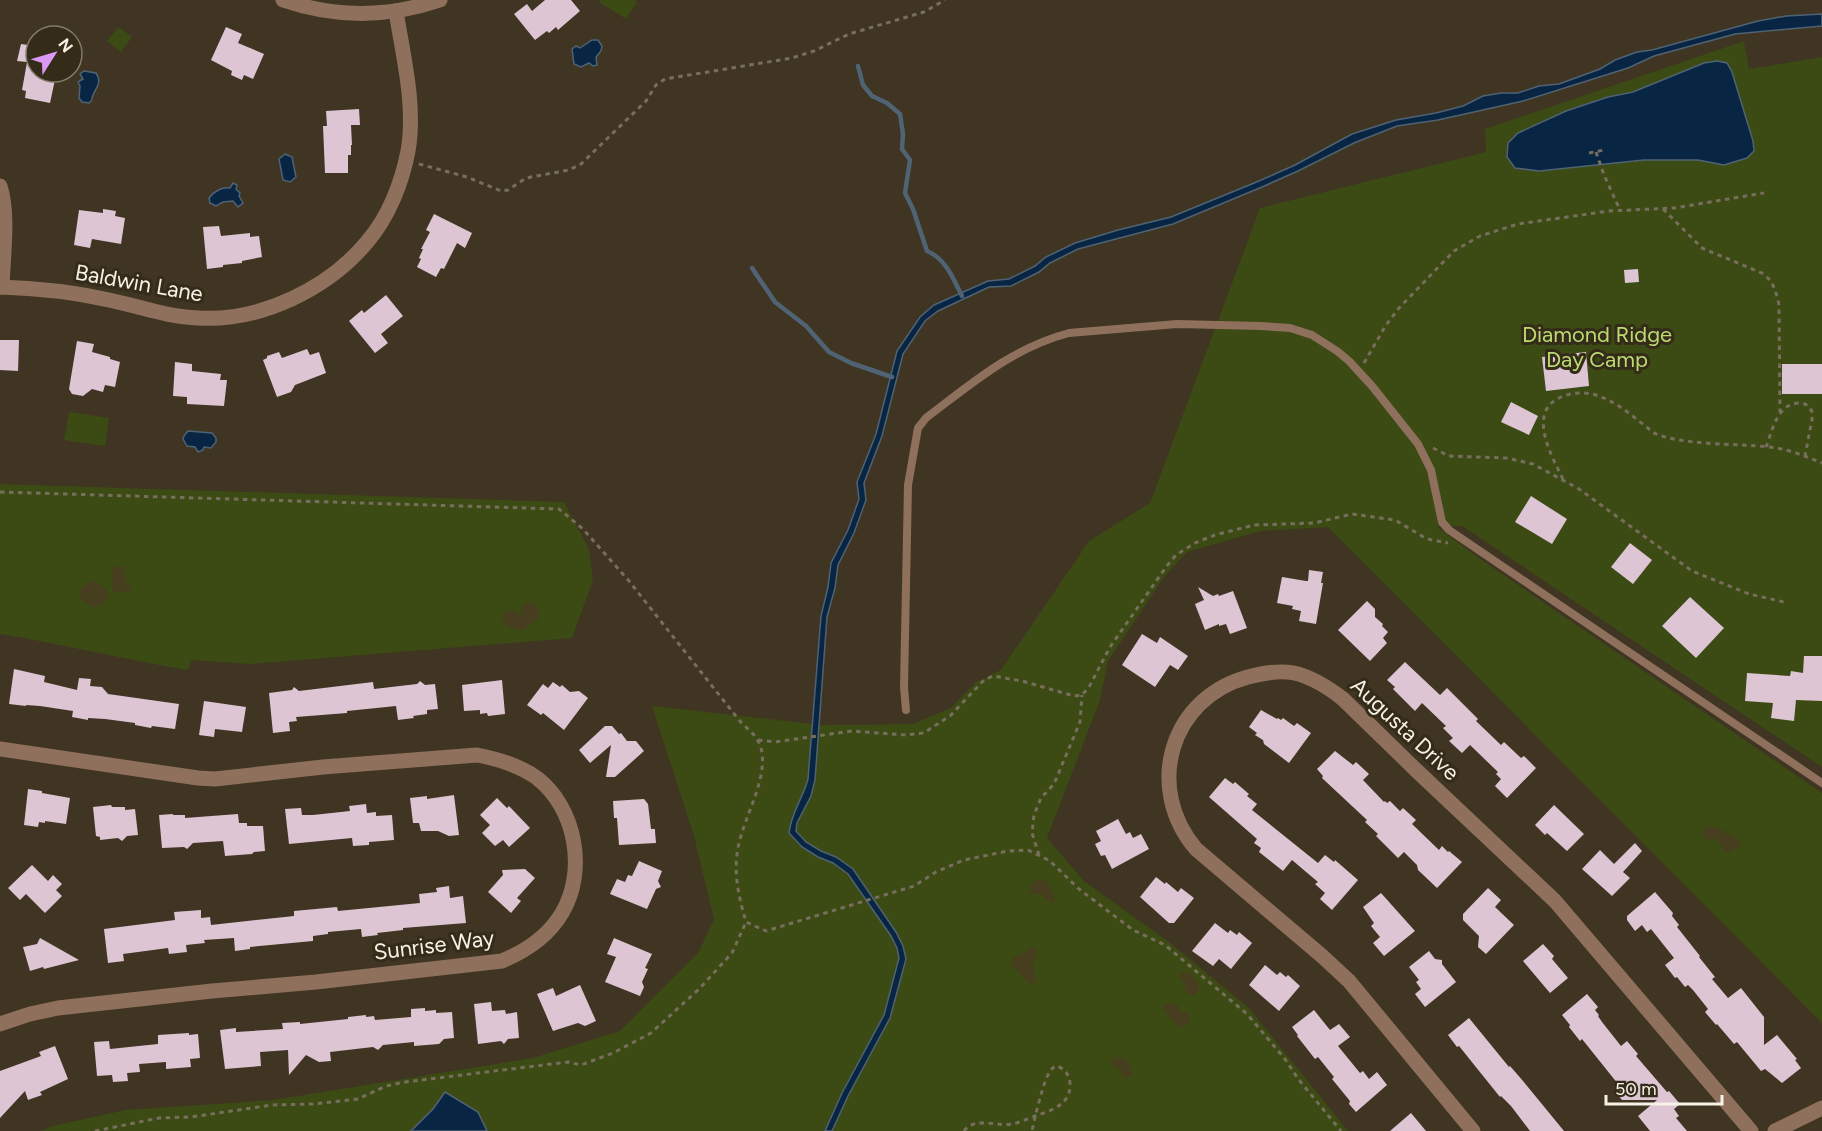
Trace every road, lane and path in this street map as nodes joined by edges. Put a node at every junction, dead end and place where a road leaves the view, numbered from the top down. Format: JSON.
{"nodes":[{"id":1,"x":283,"y":0,"type":"edge"},
{"id":2,"x":440,"y":0,"type":"edge"},
{"id":3,"x":945,"y":0,"type":"edge"},
{"id":4,"x":396,"y":11,"type":"junction"},
{"id":5,"x":1605,"y":150,"type":"dead end"},
{"id":6,"x":1596,"y":152,"type":"junction"},
{"id":7,"x":1589,"y":153,"type":"dead end"},
{"id":8,"x":406,"y":160,"type":"junction"},
{"id":9,"x":0,"y":186,"type":"edge"},
{"id":10,"x":1764,"y":194,"type":"dead end"},
{"id":11,"x":1663,"y":208,"type":"junction"},
{"id":12,"x":1620,"y":210,"type":"junction"},
{"id":13,"x":1,"y":287,"type":"edge"},
{"id":14,"x":1359,"y":372,"type":"junction"},
{"id":15,"x":1780,"y":412,"type":"junction"},
{"id":16,"x":1418,"y":444,"type":"junction"},
{"id":17,"x":1766,"y":447,"type":"junction"},
{"id":18,"x":1804,"y":456,"type":"junction"},
{"id":19,"x":1822,"y":463,"type":"edge"},
{"id":20,"x":1564,"y":481,"type":"junction"},
{"id":21,"x":0,"y":492,"type":"edge"},
{"id":22,"x":1465,"y":542,"type":"junction"},
{"id":23,"x":1784,"y":602,"type":"dead end"},
{"id":24,"x":1082,"y":695,"type":"junction"},
{"id":25,"x":906,"y":710,"type":"dead end"},
{"id":26,"x":757,"y":740,"type":"junction"},
{"id":27,"x":0,"y":749,"type":"edge"},
{"id":28,"x":1822,"y":783,"type":"edge"},
{"id":29,"x":1039,"y":855,"type":"junction"},
{"id":30,"x":746,"y":922,"type":"junction"},
{"id":31,"x":1,"y":1022,"type":"edge"},
{"id":32,"x":1822,"y":1108,"type":"edge"},
{"id":33,"x":1035,"y":1116,"type":"junction"},
{"id":34,"x":95,"y":1131,"type":"edge"},
{"id":35,"x":964,"y":1131,"type":"edge"},
{"id":36,"x":1032,"y":1131,"type":"edge"},
{"id":37,"x":1341,"y":1131,"type":"edge"},
{"id":38,"x":1473,"y":1131,"type":"edge"},
{"id":39,"x":1751,"y":1131,"type":"edge"},
{"id":40,"x":1775,"y":1131,"type":"edge"}],
"edges":[{"from":1,"to":4,"type":"street"},
{"from":2,"to":4,"type":"street"},
{"from":3,"to":8,"type":"path"},
{"from":4,"to":8,"type":"street","name":"Baldwin Lane"},
{"from":5,"to":6,"type":"path"},
{"from":6,"to":7,"type":"path"},
{"from":6,"to":12,"type":"path"},
{"from":8,"to":13,"type":"street","name":"Baldwin Lane"},
{"from":9,"to":13,"type":"street"},
{"from":10,"to":11,"type":"path"},
{"from":11,"to":12,"type":"path"},
{"from":11,"to":15,"type":"path"},
{"from":12,"to":14,"type":"path"},
{"from":14,"to":16,"type":"lane"},
{"from":14,"to":25,"type":"lane"},
{"from":15,"to":17,"type":"path"},
{"from":15,"to":18,"type":"path"},
{"from":16,"to":20,"type":"path"},
{"from":16,"to":22,"type":"lane"},
{"from":17,"to":18,"type":"path"},
{"from":17,"to":20,"type":"path"},
{"from":18,"to":19,"type":"path"},
{"from":20,"to":23,"type":"path"},
{"from":21,"to":26,"type":"path"},
{"from":22,"to":24,"type":"path"},
{"from":22,"to":28,"type":"lane"},
{"from":24,"to":26,"type":"path"},
{"from":24,"to":29,"type":"path"},
{"from":26,"to":30,"type":"path"},
{"from":27,"to":31,"type":"street","name":"Sunrise Way"},
{"from":29,"to":30,"type":"path"},
{"from":29,"to":37,"type":"path"},
{"from":30,"to":34,"type":"path"},
{"from":32,"to":40,"type":"street"},
{"from":33,"to":33,"type":"path"},
{"from":33,"to":35,"type":"path"},
{"from":33,"to":36,"type":"path"},
{"from":38,"to":39,"type":"street","name":"Augusta Drive"}]}
